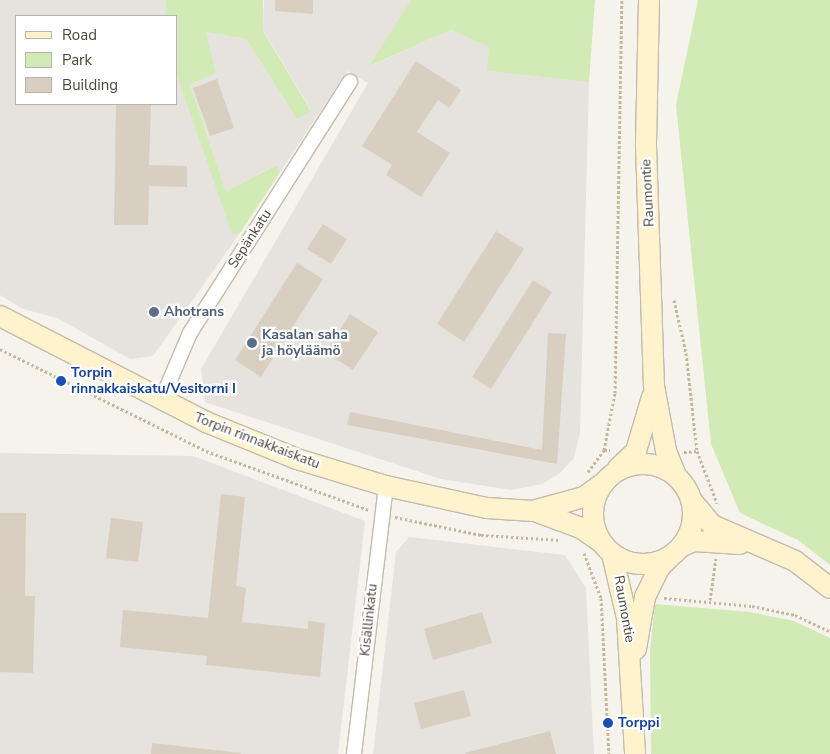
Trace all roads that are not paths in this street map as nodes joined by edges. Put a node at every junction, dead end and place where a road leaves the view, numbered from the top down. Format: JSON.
{"nodes":[{"id":1,"x":649,"y":0,"type":"edge"},
{"id":2,"x":350,"y":82,"type":"dead end"},
{"id":3,"x":0,"y":316,"type":"edge"},
{"id":4,"x":654,"y":386,"type":"junction"},
{"id":5,"x":161,"y":401,"type":"junction"},
{"id":6,"x":676,"y":476,"type":"junction"},
{"id":7,"x":608,"y":478,"type":"junction"},
{"id":8,"x":386,"y":486,"type":"junction"},
{"id":9,"x":692,"y":501,"type":"junction"},
{"id":10,"x":533,"y":511,"type":"junction"},
{"id":11,"x":719,"y":535,"type":"junction"},
{"id":12,"x":606,"y":548,"type":"junction"},
{"id":13,"x":677,"y":551,"type":"junction"},
{"id":14,"x":830,"y":588,"type":"edge"},
{"id":15,"x":632,"y":666,"type":"junction"},
{"id":16,"x":354,"y":754,"type":"edge"},
{"id":17,"x":635,"y":754,"type":"edge"}],
"edges":[{"from":1,"to":4,"type":"main road","name":"Raumontie"},
{"from":2,"to":5,"type":"street","name":"Sepänkatu"},
{"from":3,"to":5,"type":"main road","name":"Torpin rinnakkaiskatu"},
{"from":4,"to":6,"type":"main road","name":"Raumontie"},
{"from":4,"to":7,"type":"main road","name":"Raumontie"},
{"from":5,"to":8,"type":"main road","name":"Torpin rinnakkaiskatu"},
{"from":6,"to":7,"type":"main road"},
{"from":6,"to":9,"type":"main road"},
{"from":7,"to":10,"type":"main road","name":"Torpin rinnakkaiskatu"},
{"from":7,"to":12,"type":"main road"},
{"from":8,"to":10,"type":"main road","name":"Torpin rinnakkaiskatu"},
{"from":8,"to":16,"type":"street","name":"Kisällinkatu"},
{"from":9,"to":11,"type":"main road"},
{"from":9,"to":13,"type":"main road"},
{"from":10,"to":12,"type":"main road","name":"Torpin rinnakkaiskatu"},
{"from":11,"to":13,"type":"main road"},
{"from":11,"to":14,"type":"main road"},
{"from":12,"to":13,"type":"main road"},
{"from":12,"to":15,"type":"main road","name":"Raumontie"},
{"from":13,"to":15,"type":"main road","name":"Raumontie"},
{"from":15,"to":17,"type":"main road","name":"Raumontie"}]}
